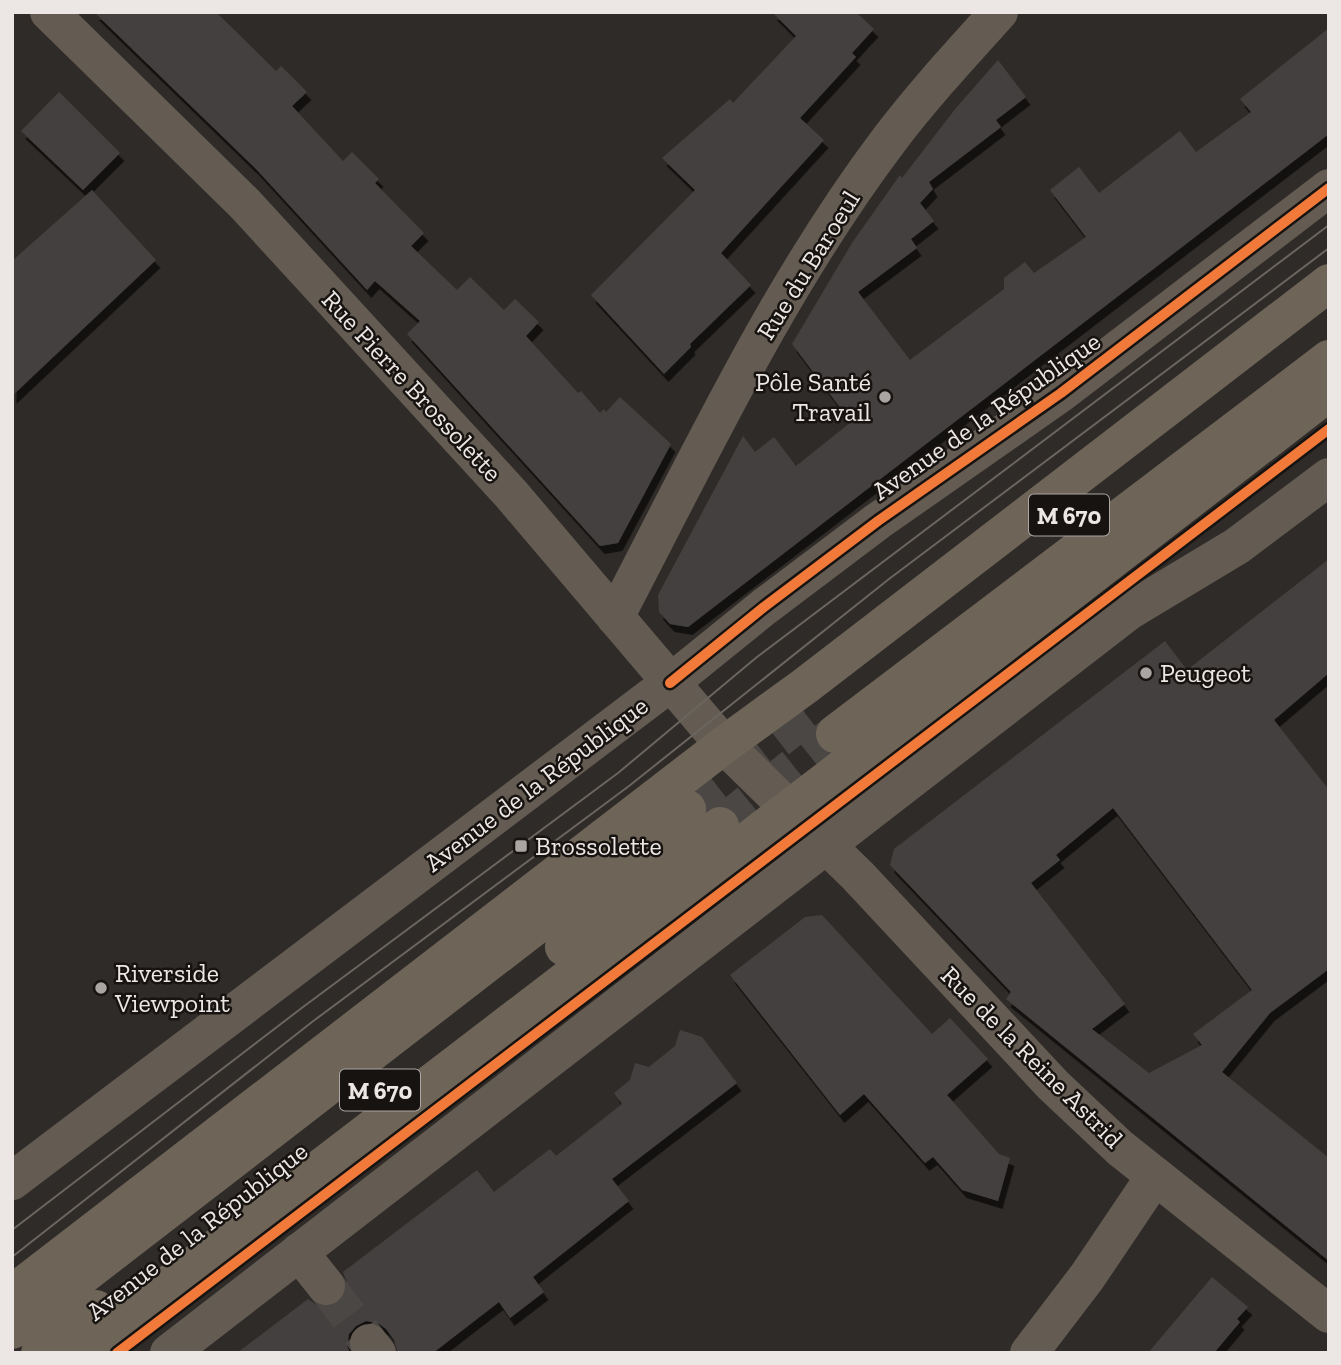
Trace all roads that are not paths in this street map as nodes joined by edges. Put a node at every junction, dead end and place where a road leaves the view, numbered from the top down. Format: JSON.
{"nodes":[{"id":1,"x":49,"y":12,"type":"edge"},
{"id":2,"x":999,"y":12,"type":"edge"},
{"id":3,"x":1329,"y":188,"type":"edge"},
{"id":4,"x":1329,"y":283,"type":"edge"},
{"id":5,"x":1329,"y":316,"type":"edge"},
{"id":6,"x":1329,"y":359,"type":"edge"},
{"id":7,"x":1329,"y":393,"type":"edge"},
{"id":8,"x":1329,"y":477,"type":"edge"},
{"id":9,"x":615,"y":617,"type":"junction"},
{"id":10,"x":670,"y":682,"type":"junction"},
{"id":11,"x":724,"y":745,"type":"junction"},
{"id":12,"x":756,"y":777,"type":"joint"},
{"id":13,"x":789,"y":809,"type":"junction"},
{"id":14,"x":827,"y":845,"type":"junction"},
{"id":15,"x":1155,"y":1176,"type":"junction"},
{"id":16,"x":12,"y":1181,"type":"edge"},
{"id":17,"x":299,"y":1252,"type":"junction"},
{"id":18,"x":326,"y":1286,"type":"tunnel mouth"},
{"id":19,"x":12,"y":1294,"type":"edge"},
{"id":20,"x":1329,"y":1314,"type":"edge"},
{"id":21,"x":12,"y":1330,"type":"edge"},
{"id":22,"x":40,"y":1353,"type":"edge"},
{"id":23,"x":79,"y":1353,"type":"edge"},
{"id":24,"x":169,"y":1353,"type":"edge"},
{"id":25,"x":1029,"y":1353,"type":"edge"}],
"edges":[{"from":1,"to":9,"type":"street","name":"Rue Pierre Brossolette"},
{"from":2,"to":9,"type":"street","name":"Rue du Baroeul"},
{"from":3,"to":10,"type":"street","name":"Avenue de la République"},
{"from":4,"to":11,"type":"main road"},
{"from":5,"to":6,"type":"main road","number":"M 670"},
{"from":7,"to":13,"type":"main road"},
{"from":8,"to":14,"type":"street"},
{"from":9,"to":10,"type":"street","name":"Rue Pierre Brossolette"},
{"from":10,"to":11,"type":"street","name":"Rue Pierre Brossolette"},
{"from":10,"to":16,"type":"street","name":"Avenue de la République"},
{"from":11,"to":12,"type":"street","name":"Rue Pierre Brossolette"},
{"from":11,"to":19,"type":"main road"},
{"from":12,"to":13,"type":"street","name":"Rue de la Reine Astrid"},
{"from":13,"to":14,"type":"street","name":"Rue de la Reine Astrid"},
{"from":13,"to":23,"type":"main road"},
{"from":14,"to":15,"type":"street","name":"Rue de la Reine Astrid"},
{"from":14,"to":17,"type":"street"},
{"from":15,"to":20,"type":"street","name":"Rue de la Reine Astrid"},
{"from":15,"to":25,"type":"street"},
{"from":17,"to":18,"type":"street"},
{"from":17,"to":24,"type":"street"},
{"from":21,"to":22,"type":"main road","name":"Avenue de la République","number":"M 670"}]}
